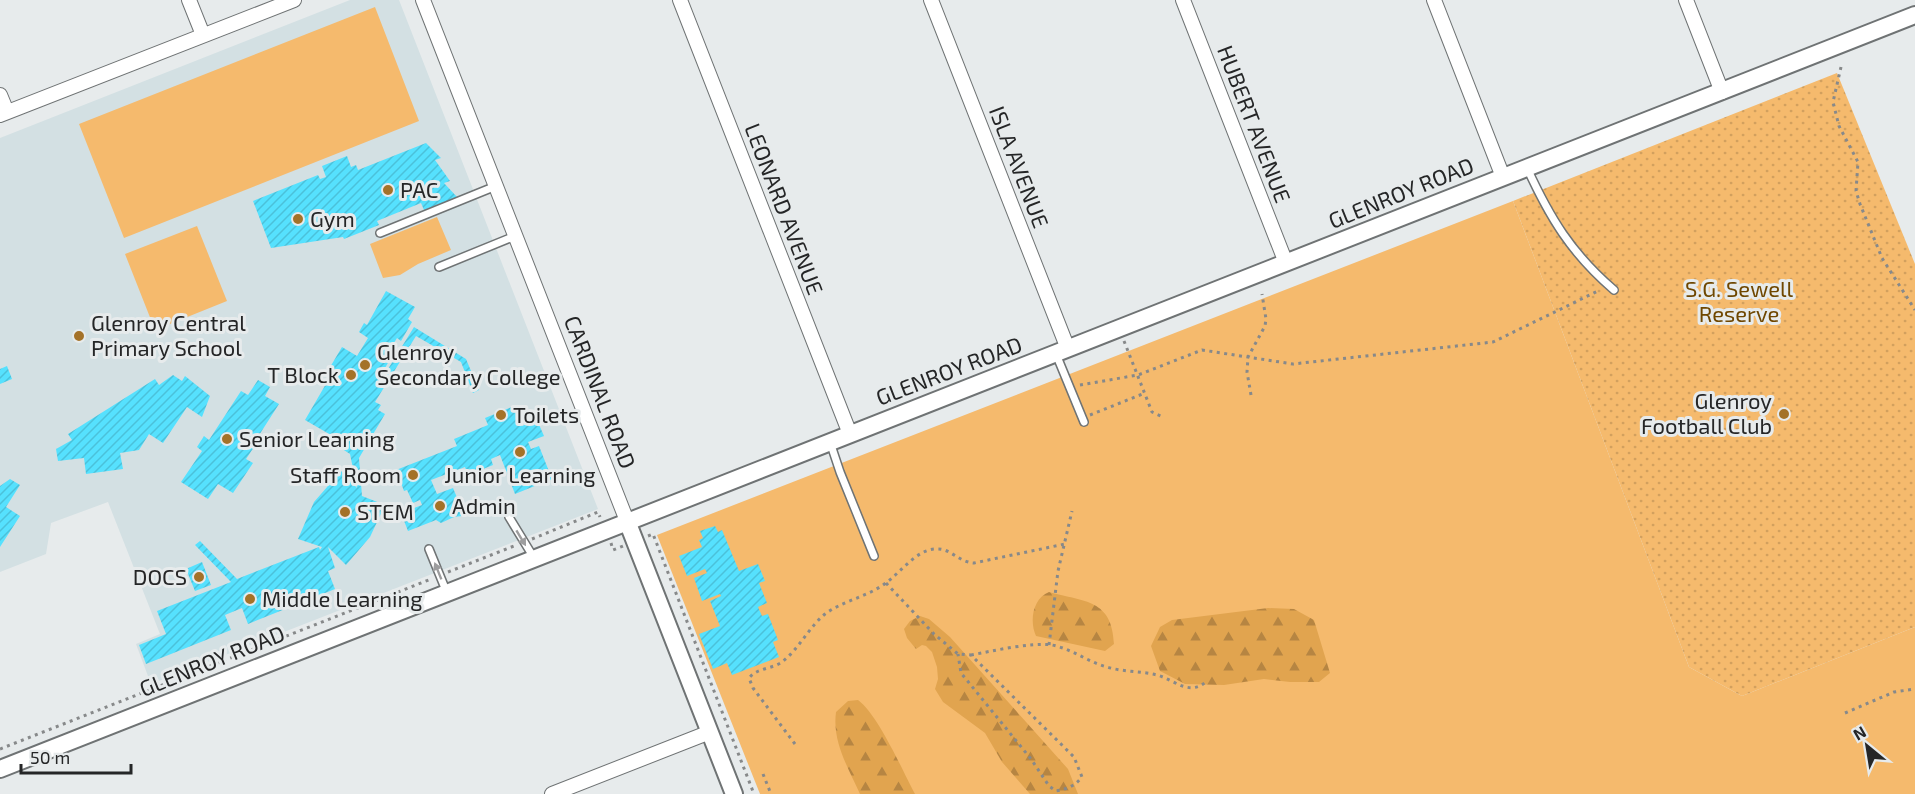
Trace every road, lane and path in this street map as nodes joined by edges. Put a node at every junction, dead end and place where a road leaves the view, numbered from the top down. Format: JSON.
{"nodes":[{"id":1,"x":189,"y":0,"type":"edge"},
{"id":2,"x":294,"y":0,"type":"edge"},
{"id":3,"x":680,"y":0,"type":"edge"},
{"id":4,"x":931,"y":0,"type":"edge"},
{"id":5,"x":1182,"y":0,"type":"edge"},
{"id":6,"x":1434,"y":0,"type":"edge"},
{"id":7,"x":1686,"y":0,"type":"edge"},
{"id":8,"x":423,"y":2,"type":"edge"},
{"id":9,"x":1915,"y":15,"type":"edge"},
{"id":10,"x":203,"y":35,"type":"junction"},
{"id":11,"x":1841,"y":67,"type":"dead end"},
{"id":12,"x":1722,"y":92,"type":"junction"},
{"id":13,"x":0,"y":95,"type":"edge"},
{"id":14,"x":3,"y":113,"type":"edge"},
{"id":15,"x":1527,"y":168,"type":"junction"},
{"id":16,"x":1503,"y":177,"type":"junction"},
{"id":17,"x":496,"y":186,"type":"junction"},
{"id":18,"x":380,"y":233,"type":"dead end"},
{"id":19,"x":515,"y":236,"type":"junction"},
{"id":20,"x":1286,"y":263,"type":"junction"},
{"id":21,"x":439,"y":267,"type":"dead end"},
{"id":22,"x":1611,"y":288,"type":"joint"},
{"id":23,"x":1262,"y":294,"type":"dead end"},
{"id":24,"x":1915,"y":310,"type":"edge"},
{"id":25,"x":1120,"y":329,"type":"junction"},
{"id":26,"x":1062,"y":352,"type":"junction"},
{"id":27,"x":1248,"y":357,"type":"junction"},
{"id":28,"x":1138,"y":375,"type":"junction"},
{"id":29,"x":1069,"y":387,"type":"junction"},
{"id":30,"x":1145,"y":393,"type":"junction"},
{"id":31,"x":1251,"y":395,"type":"dead end"},
{"id":32,"x":1163,"y":417,"type":"dead end"},
{"id":33,"x":1083,"y":420,"type":"joint"},
{"id":34,"x":850,"y":434,"type":"junction"},
{"id":35,"x":830,"y":442,"type":"junction"},
{"id":36,"x":1072,"y":511,"type":"dead end"},
{"id":37,"x":508,"y":517,"type":"dead end"},
{"id":38,"x":627,"y":521,"type":"junction"},
{"id":39,"x":605,"y":530,"type":"junction"},
{"id":40,"x":524,"y":542,"type":"junction"},
{"id":41,"x":635,"y":542,"type":"junction"},
{"id":42,"x":1065,"y":544,"type":"junction"},
{"id":43,"x":429,"y":549,"type":"dead end"},
{"id":44,"x":874,"y":556,"type":"dead end"},
{"id":45,"x":534,"y":558,"type":"junction"},
{"id":46,"x":440,"y":576,"type":"junction"},
{"id":47,"x":886,"y":583,"type":"junction"},
{"id":48,"x":447,"y":593,"type":"junction"},
{"id":49,"x":1049,"y":645,"type":"junction"},
{"id":50,"x":958,"y":654,"type":"junction"},
{"id":51,"x":971,"y":656,"type":"junction"},
{"id":52,"x":1207,"y":681,"type":"dead end"},
{"id":53,"x":1915,"y":689,"type":"edge"},
{"id":54,"x":1845,"y":713,"type":"dead end"},
{"id":55,"x":710,"y":732,"type":"junction"},
{"id":56,"x":795,"y":744,"type":"dead end"},
{"id":57,"x":0,"y":749,"type":"edge"},
{"id":58,"x":0,"y":769,"type":"edge"},
{"id":59,"x":763,"y":774,"type":"dead end"},
{"id":60,"x":552,"y":794,"type":"edge"},
{"id":61,"x":734,"y":794,"type":"edge"},
{"id":62,"x":754,"y":794,"type":"edge"},
{"id":63,"x":771,"y":794,"type":"edge"}],
"edges":[{"from":1,"to":10,"type":"street"},
{"from":2,"to":10,"type":"street"},
{"from":3,"to":34,"type":"street","name":"LEONARD AVENUE"},
{"from":4,"to":26,"type":"street","name":"ISLA AVENUE"},
{"from":5,"to":20,"type":"street","name":"HUBERT AVENUE"},
{"from":6,"to":16,"type":"street"},
{"from":7,"to":12,"type":"street"},
{"from":8,"to":17,"type":"street","name":"CARDINAL ROAD"},
{"from":9,"to":12,"type":"street","name":"GLENROY ROAD"},
{"from":10,"to":14,"type":"street"},
{"from":11,"to":24,"type":"path"},
{"from":12,"to":15,"type":"street","name":"GLENROY ROAD"},
{"from":13,"to":14,"type":"street"},
{"from":15,"to":16,"type":"street","name":"GLENROY ROAD"},
{"from":15,"to":22,"type":"lane"},
{"from":16,"to":20,"type":"street","name":"GLENROY ROAD"},
{"from":17,"to":18,"type":"lane"},
{"from":17,"to":19,"type":"street","name":"CARDINAL ROAD"},
{"from":19,"to":21,"type":"lane"},
{"from":19,"to":38,"type":"street","name":"CARDINAL ROAD"},
{"from":20,"to":25,"type":"street","name":"GLENROY ROAD"},
{"from":22,"to":27,"type":"path"},
{"from":23,"to":27,"type":"path"},
{"from":25,"to":26,"type":"street","name":"GLENROY ROAD"},
{"from":25,"to":28,"type":"path"},
{"from":26,"to":29,"type":"lane"},
{"from":26,"to":34,"type":"street","name":"GLENROY ROAD"},
{"from":27,"to":28,"type":"path"},
{"from":27,"to":31,"type":"path"},
{"from":28,"to":29,"type":"path"},
{"from":28,"to":30,"type":"path"},
{"from":29,"to":33,"type":"lane"},
{"from":30,"to":32,"type":"path"},
{"from":30,"to":33,"type":"path"},
{"from":34,"to":35,"type":"street","name":"GLENROY ROAD"},
{"from":35,"to":38,"type":"street","name":"GLENROY ROAD"},
{"from":35,"to":44,"type":"lane"},
{"from":36,"to":42,"type":"path"},
{"from":37,"to":40,"type":"lane","one_way":true},
{"from":38,"to":39,"type":"street","name":"GLENROY ROAD"},
{"from":38,"to":41,"type":"street","name":"CARDINAL ROAD"},
{"from":39,"to":40,"type":"path"},
{"from":39,"to":41,"type":"path"},
{"from":39,"to":45,"type":"street","name":"GLENROY ROAD"},
{"from":40,"to":45,"type":"lane"},
{"from":40,"to":46,"type":"path"},
{"from":41,"to":55,"type":"street","name":"CARDINAL ROAD"},
{"from":41,"to":62,"type":"path"},
{"from":42,"to":47,"type":"path"},
{"from":42,"to":49,"type":"path"},
{"from":46,"to":43,"type":"lane","one_way":true},
{"from":45,"to":48,"type":"street","name":"GLENROY ROAD"},
{"from":46,"to":48,"type":"lane"},
{"from":46,"to":57,"type":"path"},
{"from":47,"to":50,"type":"path"},
{"from":47,"to":56,"type":"path"},
{"from":48,"to":58,"type":"street","name":"GLENROY ROAD"},
{"from":49,"to":51,"type":"path"},
{"from":49,"to":52,"type":"path"},
{"from":50,"to":51,"type":"path"},
{"from":50,"to":51,"type":"path"},
{"from":53,"to":54,"type":"path"},
{"from":55,"to":60,"type":"street"},
{"from":55,"to":61,"type":"street","name":"CARDINAL ROAD"},
{"from":59,"to":63,"type":"path"}]}
